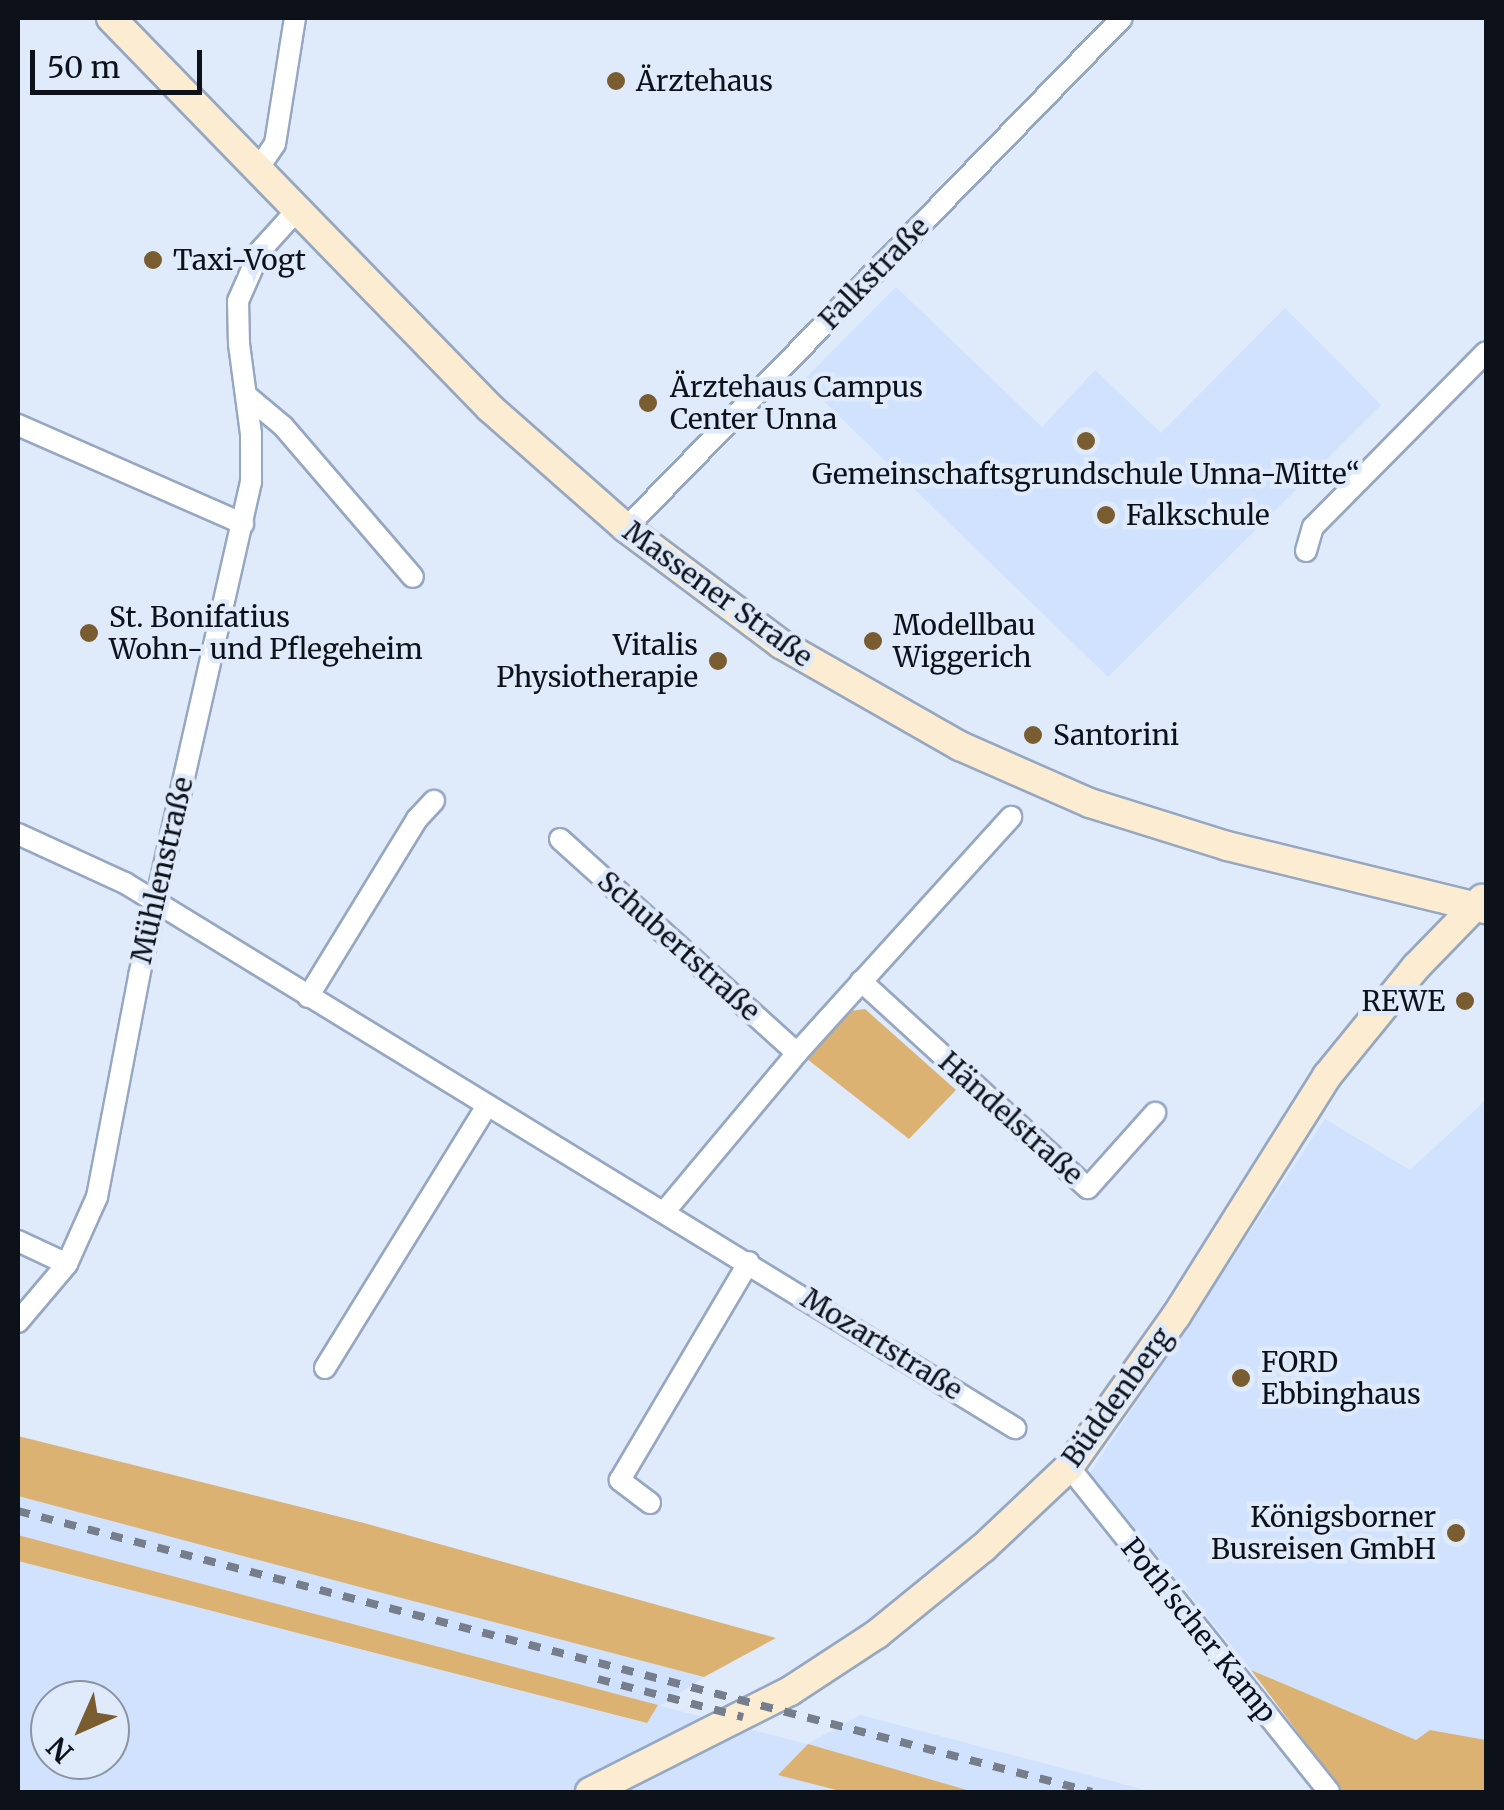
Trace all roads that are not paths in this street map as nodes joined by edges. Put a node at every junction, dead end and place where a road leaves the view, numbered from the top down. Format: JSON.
{"nodes":[{"id":1,"x":110,"y":18,"type":"edge"},
{"id":2,"x":294,"y":18,"type":"edge"},
{"id":3,"x":1122,"y":18,"type":"edge"},
{"id":4,"x":258,"y":170,"type":"junction"},
{"id":5,"x":298,"y":210,"type":"junction"},
{"id":6,"x":1486,"y":352,"type":"edge"},
{"id":7,"x":248,"y":396,"type":"junction"},
{"id":8,"x":18,"y":425,"type":"edge"},
{"id":9,"x":243,"y":524,"type":"junction"},
{"id":10,"x":626,"y":528,"type":"junction"},
{"id":11,"x":1306,"y":550,"type":"dead end"},
{"id":12,"x":414,"y":577,"type":"dead end"},
{"id":13,"x":434,"y":801,"type":"dead end"},
{"id":14,"x":1010,"y":817,"type":"dead end"},
{"id":15,"x":18,"y":834,"type":"edge"},
{"id":16,"x":560,"y":839,"type":"dead end"},
{"id":17,"x":155,"y":902,"type":"junction"},
{"id":18,"x":1482,"y":903,"type":"edge"},
{"id":19,"x":861,"y":982,"type":"junction"},
{"id":20,"x":308,"y":996,"type":"junction"},
{"id":21,"x":797,"y":1053,"type":"junction"},
{"id":22,"x":487,"y":1106,"type":"junction"},
{"id":23,"x":1155,"y":1113,"type":"dead end"},
{"id":24,"x":665,"y":1211,"type":"junction"},
{"id":25,"x":18,"y":1241,"type":"edge"},
{"id":26,"x":749,"y":1262,"type":"junction"},
{"id":27,"x":67,"y":1264,"type":"junction"},
{"id":28,"x":18,"y":1322,"type":"edge"},
{"id":29,"x":325,"y":1368,"type":"dead end"},
{"id":30,"x":1015,"y":1428,"type":"dead end"},
{"id":31,"x":1069,"y":1467,"type":"junction"},
{"id":32,"x":650,"y":1503,"type":"dead end"},
{"id":33,"x":590,"y":1792,"type":"edge"},
{"id":34,"x":1329,"y":1792,"type":"edge"}],
"edges":[{"from":1,"to":4,"type":"main road","name":"Massener Straße"},
{"from":2,"to":4,"type":"street"},
{"from":3,"to":10,"type":"street","name":"Falkstraße"},
{"from":4,"to":5,"type":"main road","name":"Massener Straße"},
{"from":5,"to":7,"type":"street","name":"Mühlenstraße"},
{"from":5,"to":10,"type":"main road","name":"Massener Straße"},
{"from":6,"to":11,"type":"street"},
{"from":7,"to":9,"type":"street","name":"Mühlenstraße"},
{"from":7,"to":12,"type":"street"},
{"from":8,"to":9,"type":"street"},
{"from":9,"to":17,"type":"street","name":"Mühlenstraße"},
{"from":10,"to":18,"type":"main road","name":"Massener Straße"},
{"from":13,"to":20,"type":"street"},
{"from":14,"to":19,"type":"street"},
{"from":15,"to":17,"type":"street","name":"Mozartstraße"},
{"from":16,"to":21,"type":"street","name":"Schubertstraße"},
{"from":17,"to":20,"type":"street","name":"Mozartstraße"},
{"from":17,"to":27,"type":"street","name":"Mühlenstraße"},
{"from":18,"to":31,"type":"main road","name":"Büddenberg"},
{"from":19,"to":21,"type":"street"},
{"from":19,"to":23,"type":"street","name":"Händelstraße"},
{"from":20,"to":22,"type":"street","name":"Mozartstraße"},
{"from":21,"to":24,"type":"street"},
{"from":22,"to":24,"type":"street","name":"Mozartstraße"},
{"from":22,"to":29,"type":"street"},
{"from":24,"to":26,"type":"street","name":"Mozartstraße"},
{"from":25,"to":27,"type":"street"},
{"from":26,"to":30,"type":"street","name":"Mozartstraße"},
{"from":26,"to":32,"type":"street"},
{"from":27,"to":28,"type":"street","name":"Mühlenstraße"},
{"from":31,"to":33,"type":"main road","name":"Büddenberg"},
{"from":31,"to":34,"type":"street","name":"Poth'scher Kamp"}]}
